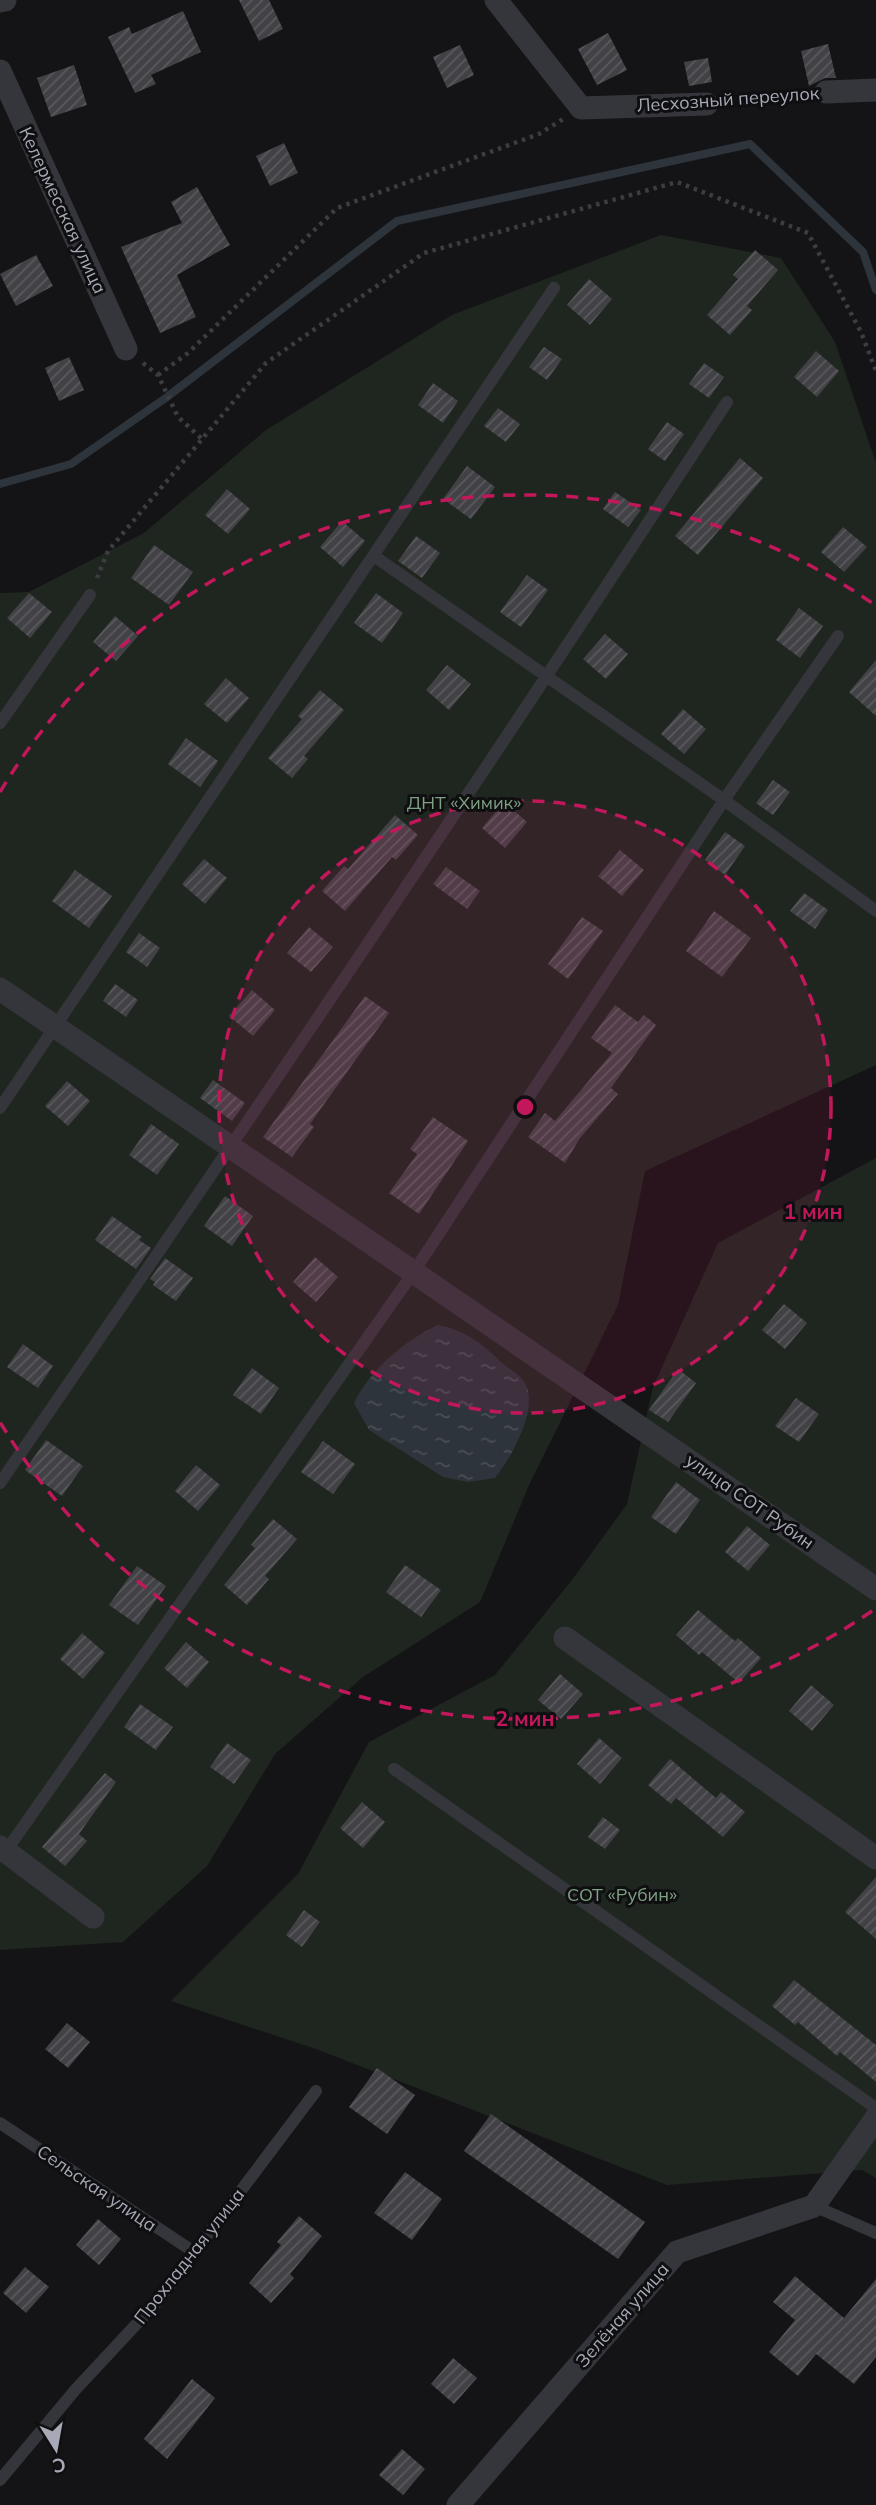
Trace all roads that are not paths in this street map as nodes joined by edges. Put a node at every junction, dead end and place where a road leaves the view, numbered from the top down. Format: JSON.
{"nodes":[{"id":1,"x":496,"y":0,"type":"edge"},
{"id":2,"x":0,"y":71,"type":"edge"},
{"id":3,"x":876,"y":90,"type":"edge"},
{"id":4,"x":826,"y":92,"type":"road end"},
{"id":5,"x":708,"y":104,"type":"road end"},
{"id":6,"x":554,"y":288,"type":"dead end"},
{"id":7,"x":127,"y":349,"type":"dead end"},
{"id":8,"x":727,"y":402,"type":"dead end"},
{"id":9,"x":374,"y":556,"type":"junction"},
{"id":10,"x":90,"y":595,"type":"road end"},
{"id":11,"x":838,"y":636,"type":"dead end"},
{"id":12,"x":548,"y":677,"type":"junction"},
{"id":13,"x":0,"y":723,"type":"edge"},
{"id":14,"x":724,"y":800,"type":"junction"},
{"id":15,"x":876,"y":911,"type":"edge"},
{"id":16,"x":0,"y":989,"type":"edge"},
{"id":17,"x":55,"y":1027,"type":"junction"},
{"id":18,"x":0,"y":1108,"type":"edge"},
{"id":19,"x":232,"y":1146,"type":"junction"},
{"id":20,"x":414,"y":1273,"type":"junction"},
{"id":21,"x":0,"y":1483,"type":"edge"},
{"id":22,"x":876,"y":1589,"type":"edge"},
{"id":23,"x":565,"y":1638,"type":"dead end"},
{"id":24,"x":394,"y":1769,"type":"dead end"},
{"id":25,"x":3,"y":1849,"type":"edge"},
{"id":26,"x":876,"y":1858,"type":"edge"},
{"id":27,"x":93,"y":1917,"type":"dead end"},
{"id":28,"x":316,"y":2091,"type":"dead end"},
{"id":29,"x":876,"y":2108,"type":"edge"},
{"id":30,"x":876,"y":2118,"type":"edge"},
{"id":31,"x":0,"y":2123,"type":"edge"},
{"id":32,"x":814,"y":2206,"type":"junction"},
{"id":33,"x":876,"y":2233,"type":"edge"},
{"id":34,"x":194,"y":2252,"type":"junction"},
{"id":35,"x":0,"y":2480,"type":"edge"},
{"id":36,"x":458,"y":2505,"type":"edge"}],
"edges":[{"from":1,"to":5,"type":"street","name":"Лесхозный переулок"},
{"from":2,"to":7,"type":"street","name":"Келермесская улица"},
{"from":3,"to":4,"type":"street","name":"Лесхозный переулок"},
{"from":6,"to":9,"type":"lane"},
{"from":8,"to":12,"type":"lane"},
{"from":9,"to":12,"type":"lane"},
{"from":9,"to":17,"type":"lane"},
{"from":10,"to":13,"type":"lane"},
{"from":11,"to":14,"type":"lane"},
{"from":12,"to":14,"type":"lane"},
{"from":12,"to":19,"type":"lane"},
{"from":14,"to":15,"type":"lane"},
{"from":14,"to":20,"type":"lane"},
{"from":16,"to":17,"type":"street","name":"улица СОТ Рубин"},
{"from":17,"to":18,"type":"lane"},
{"from":17,"to":19,"type":"street","name":"улица СОТ Рубин"},
{"from":19,"to":20,"type":"street","name":"улица СОТ Рубин"},
{"from":19,"to":21,"type":"lane"},
{"from":20,"to":22,"type":"street","name":"улица СОТ Рубин"},
{"from":20,"to":25,"type":"lane"},
{"from":23,"to":26,"type":"street"},
{"from":24,"to":29,"type":"lane"},
{"from":25,"to":27,"type":"street"},
{"from":28,"to":34,"type":"lane","name":"Прохладная улица"},
{"from":30,"to":32,"type":"street"},
{"from":31,"to":34,"type":"lane","name":"Сельская улица"},
{"from":32,"to":33,"type":"lane"},
{"from":32,"to":36,"type":"street","name":"Зелёная улица"},
{"from":34,"to":35,"type":"lane","name":"Прохладная улица"}]}
